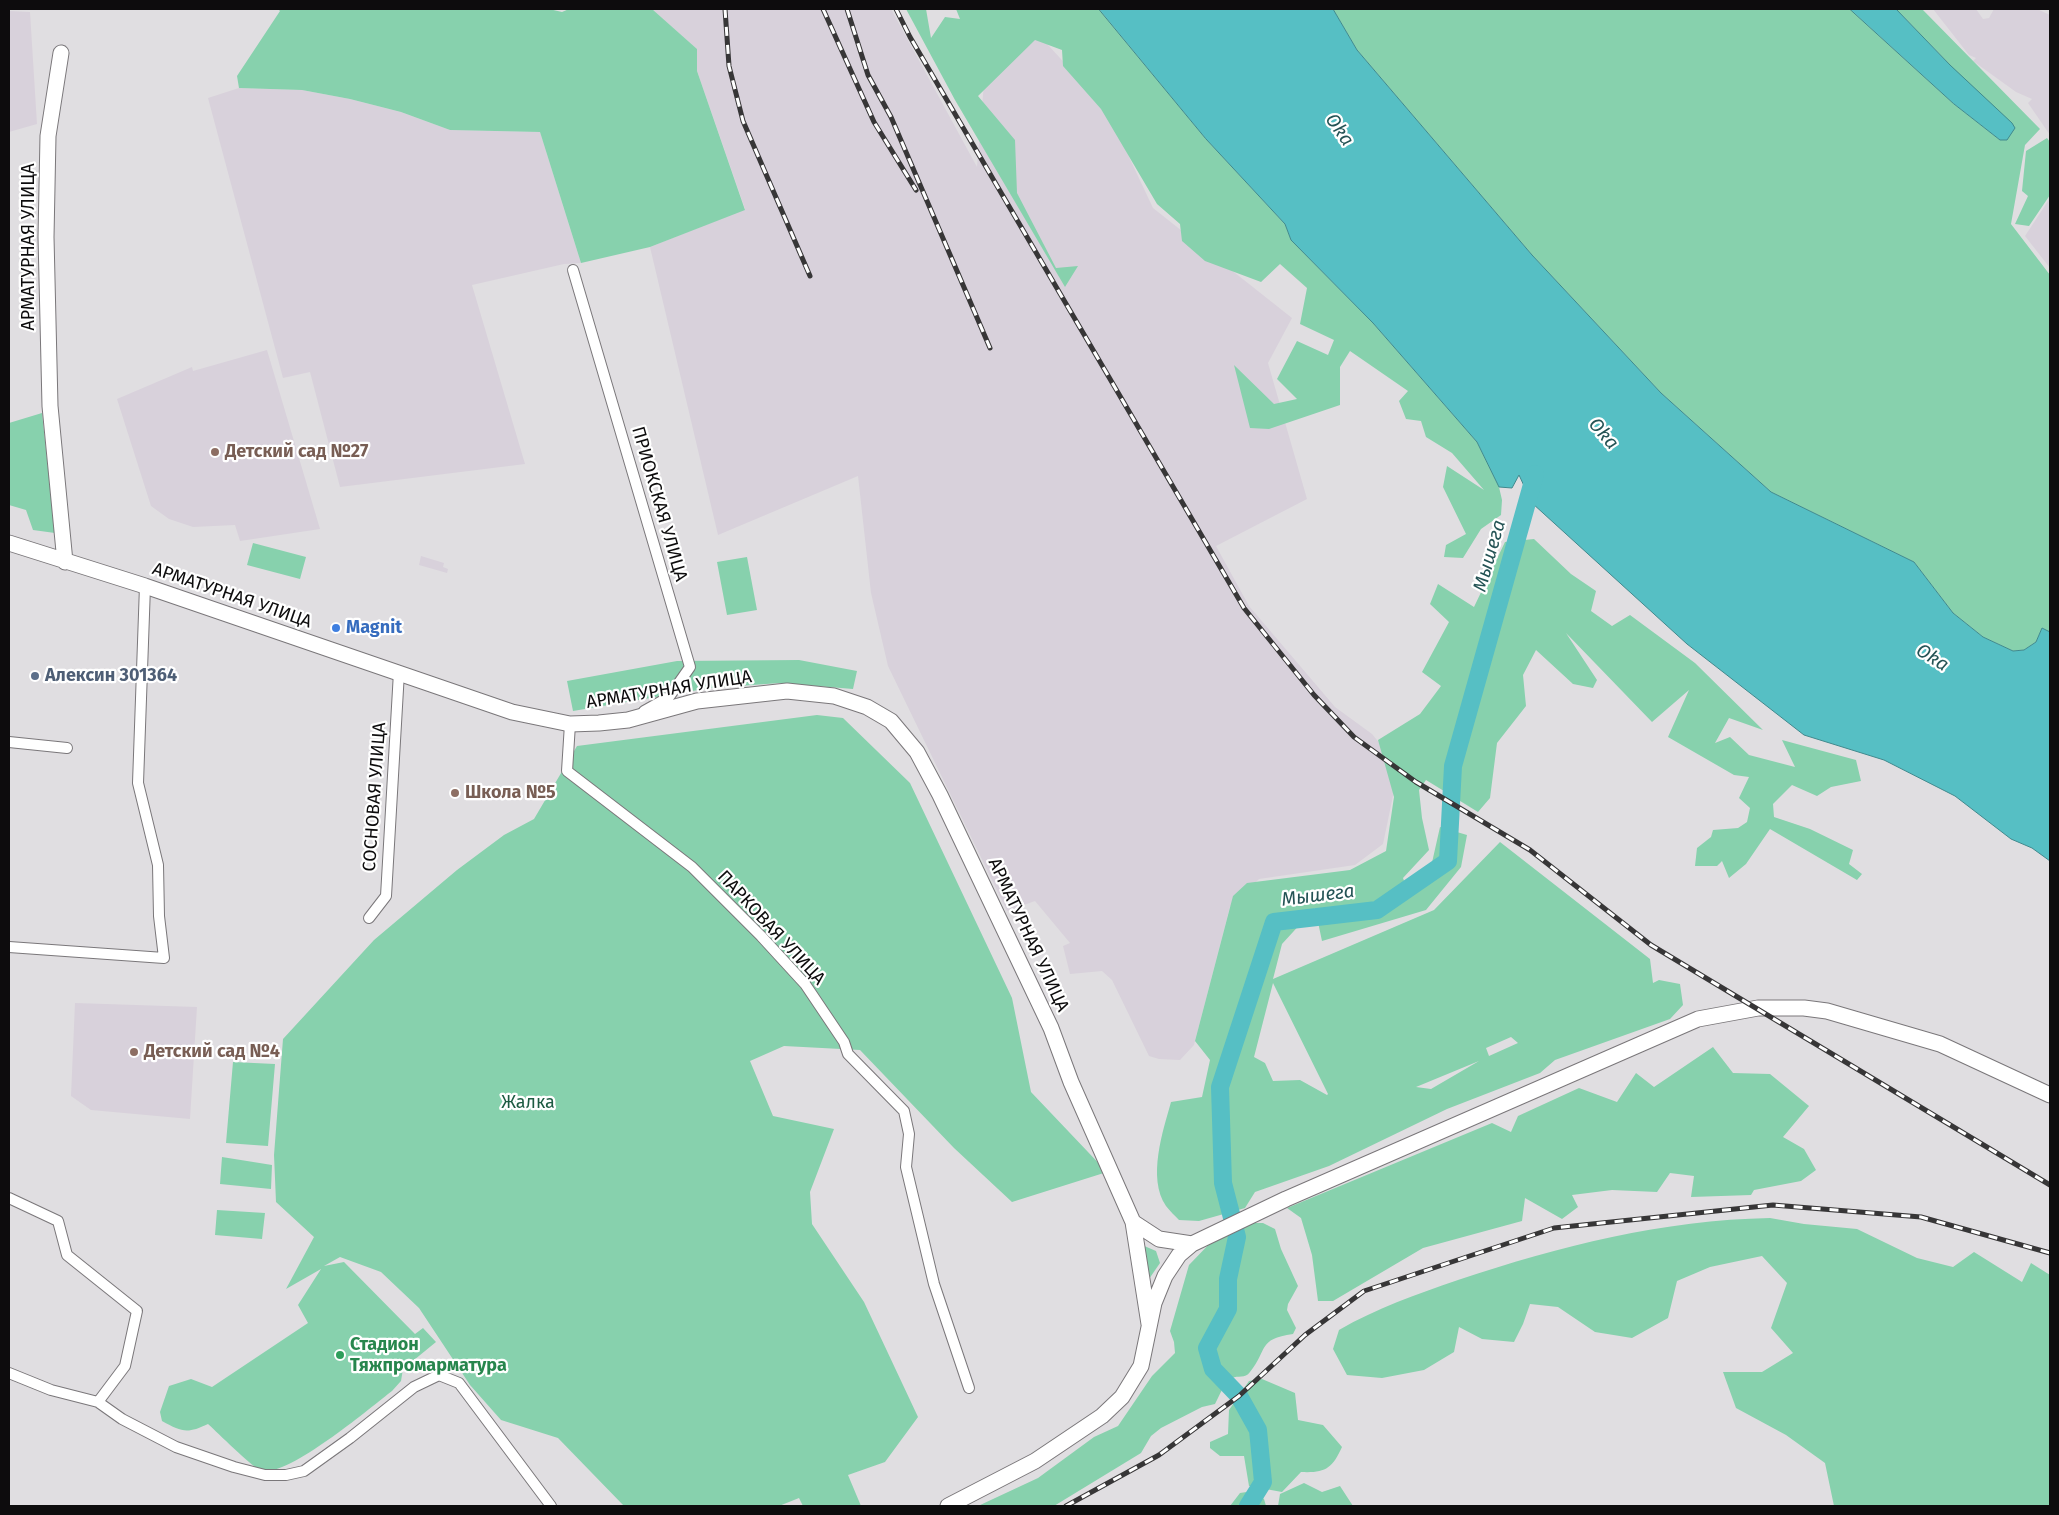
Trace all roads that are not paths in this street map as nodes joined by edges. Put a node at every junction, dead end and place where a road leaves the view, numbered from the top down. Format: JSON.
{"nodes":[{"id":1,"x":61,"y":53,"type":"dead end"},
{"id":2,"x":573,"y":270,"type":"dead end"},
{"id":3,"x":9,"y":543,"type":"edge"},
{"id":4,"x":65,"y":562,"type":"junction"},
{"id":5,"x":145,"y":586,"type":"junction"},
{"id":6,"x":399,"y":672,"type":"junction"},
{"id":7,"x":628,"y":720,"type":"junction"},
{"id":8,"x":570,"y":724,"type":"junction"},
{"id":9,"x":9,"y":742,"type":"edge"},
{"id":10,"x":67,"y":748,"type":"dead end"},
{"id":11,"x":369,"y":918,"type":"dead end"},
{"id":12,"x":9,"y":947,"type":"edge"},
{"id":13,"x":2050,"y":1095,"type":"edge"},
{"id":14,"x":9,"y":1198,"type":"edge"},
{"id":15,"x":1133,"y":1222,"type":"junction"},
{"id":16,"x":1192,"y":1244,"type":"junction"},
{"id":17,"x":1149,"y":1324,"type":"junction"},
{"id":18,"x":9,"y":1373,"type":"edge"},
{"id":19,"x":969,"y":1388,"type":"dead end"},
{"id":20,"x":98,"y":1402,"type":"junction"},
{"id":21,"x":551,"y":1506,"type":"edge"},
{"id":22,"x":948,"y":1506,"type":"edge"}],
"edges":[{"from":1,"to":4,"type":"street","name":"АРМАТУРНАЯ УЛИЦА"},
{"from":2,"to":7,"type":"street","name":"ПРИОКСКАЯ УЛИЦА"},
{"from":3,"to":4,"type":"street","name":"АРМАТУРНАЯ УЛИЦА"},
{"from":4,"to":5,"type":"street","name":"АРМАТУРНАЯ УЛИЦА"},
{"from":5,"to":6,"type":"street","name":"АРМАТУРНАЯ УЛИЦА"},
{"from":5,"to":12,"type":"street"},
{"from":6,"to":8,"type":"street","name":"АРМАТУРНАЯ УЛИЦА"},
{"from":6,"to":11,"type":"street","name":"СОСНОВАЯ УЛИЦА"},
{"from":7,"to":8,"type":"street","name":"АРМАТУРНАЯ УЛИЦА"},
{"from":7,"to":15,"type":"street","name":"АРМАТУРНАЯ УЛИЦА"},
{"from":8,"to":19,"type":"street","name":"ПАРКОВАЯ УЛИЦА"},
{"from":9,"to":10,"type":"street"},
{"from":13,"to":16,"type":"street"},
{"from":14,"to":20,"type":"street"},
{"from":15,"to":16,"type":"street"},
{"from":15,"to":17,"type":"street","name":"АРМАТУРНАЯ УЛИЦА"},
{"from":16,"to":17,"type":"street"},
{"from":17,"to":22,"type":"street"},
{"from":18,"to":20,"type":"street"},
{"from":20,"to":21,"type":"street"}]}
